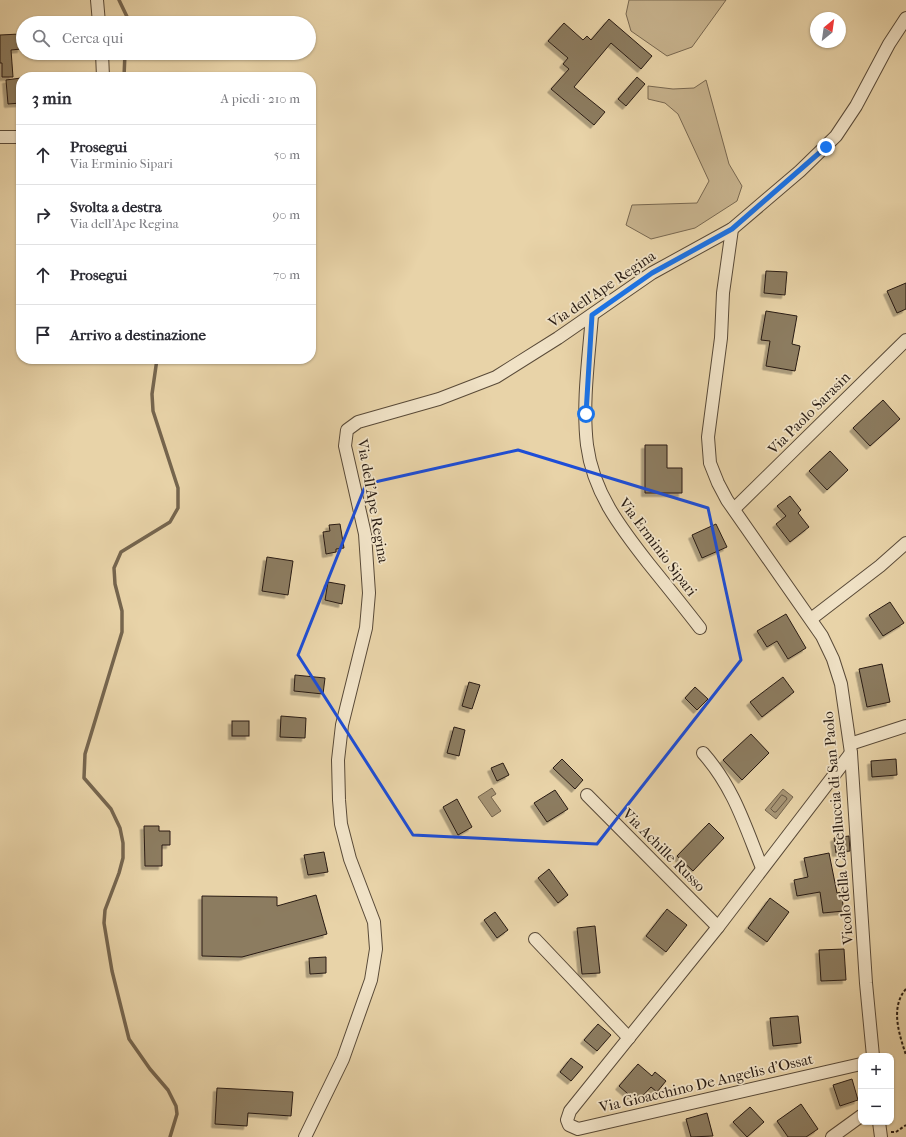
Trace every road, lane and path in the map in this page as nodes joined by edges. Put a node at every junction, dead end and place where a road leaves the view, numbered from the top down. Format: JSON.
{"nodes":[{"id":1,"x":97,"y":0,"type":"edge"},
{"id":2,"x":98,"y":16,"type":"edge"},
{"id":3,"x":906,"y":18,"type":"edge"},
{"id":4,"x":102,"y":60,"type":"edge"},
{"id":5,"x":103,"y":72,"type":"edge"},
{"id":6,"x":0,"y":137,"type":"edge"},
{"id":7,"x":16,"y":137,"type":"edge"},
{"id":8,"x":732,"y":229,"type":"junction"},
{"id":9,"x":592,"y":315,"type":"junction"},
{"id":10,"x":906,"y":340,"type":"edge"},
{"id":11,"x":734,"y":509,"type":"junction"},
{"id":12,"x":906,"y":543,"type":"edge"},
{"id":13,"x":811,"y":619,"type":"junction"},
{"id":14,"x":700,"y":628,"type":"dead end"},
{"id":15,"x":906,"y":726,"type":"edge"},
{"id":16,"x":850,"y":748,"type":"junction"},
{"id":17,"x":703,"y":753,"type":"dead end"},
{"id":18,"x":587,"y":795,"type":"dead end"},
{"id":19,"x":762,"y":868,"type":"junction"},
{"id":20,"x":718,"y":927,"type":"junction"},
{"id":21,"x":535,"y":939,"type":"dead end"},
{"id":22,"x":906,"y":989,"type":"edge"},
{"id":23,"x":629,"y":1038,"type":"junction"},
{"id":24,"x":873,"y":1053,"type":"edge"},
{"id":25,"x":906,"y":1055,"type":"edge"},
{"id":26,"x":858,"y":1065,"type":"edge"},
{"id":27,"x":858,"y":1118,"type":"edge"},
{"id":28,"x":906,"y":1125,"type":"edge"},
{"id":29,"x":880,"y":1129,"type":"edge"},
{"id":30,"x":305,"y":1137,"type":"edge"},
{"id":31,"x":832,"y":1137,"type":"edge"}],
"edges":[{"from":1,"to":2,"type":"street"},
{"from":3,"to":8,"type":"street","name":"Via dell'Ape Regina"},
{"from":4,"to":5,"type":"street"},
{"from":6,"to":7,"type":"street"},
{"from":8,"to":9,"type":"street","name":"Via dell'Ape Regina"},
{"from":8,"to":11,"type":"street","name":"Vicolo della Castelluccia di San Paolo"},
{"from":9,"to":14,"type":"street","name":"Via Erminio Sipari"},
{"from":9,"to":30,"type":"street","name":"Via dell'Ape Regina"},
{"from":10,"to":11,"type":"street","name":"Via Paolo Sarasin"},
{"from":11,"to":13,"type":"street","name":"Vicolo della Castelluccia di San Paolo"},
{"from":12,"to":13,"type":"street"},
{"from":13,"to":16,"type":"street","name":"Vicolo della Castelluccia di San Paolo"},
{"from":15,"to":16,"type":"street"},
{"from":16,"to":19,"type":"street"},
{"from":16,"to":24,"type":"street","name":"Vicolo della Castelluccia di San Paolo"},
{"from":17,"to":19,"type":"street"},
{"from":18,"to":20,"type":"street","name":"Via Achille Russo"},
{"from":19,"to":20,"type":"street"},
{"from":20,"to":23,"type":"street"},
{"from":21,"to":23,"type":"street"},
{"from":22,"to":25,"type":"path"},
{"from":23,"to":26,"type":"street","name":"Via Gioacchino De Angelis d'Ossat"},
{"from":27,"to":31,"type":"street"},
{"from":28,"to":29,"type":"path"}]}
